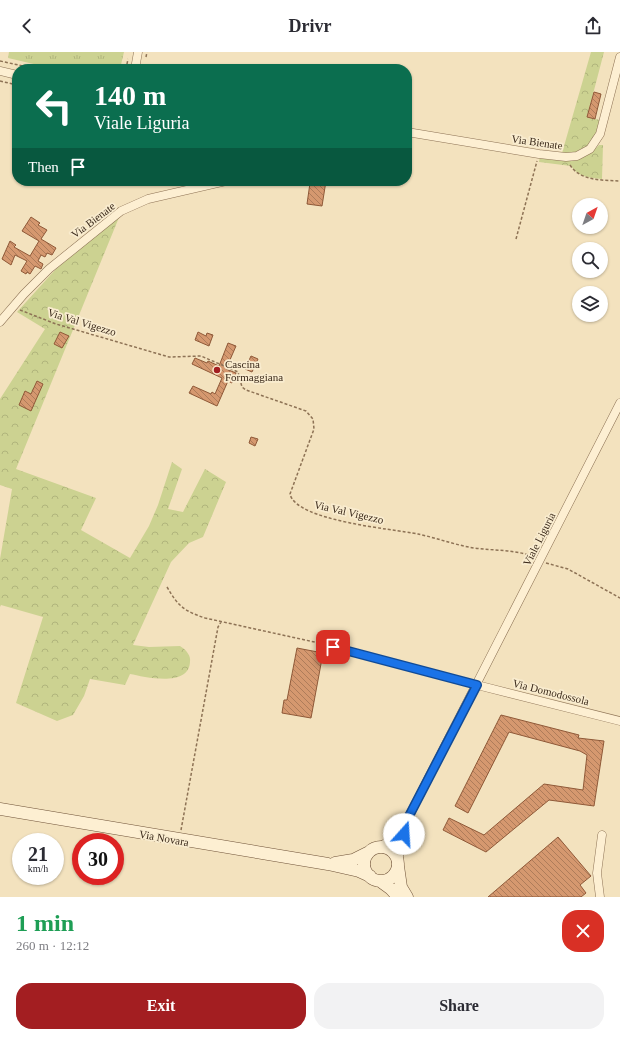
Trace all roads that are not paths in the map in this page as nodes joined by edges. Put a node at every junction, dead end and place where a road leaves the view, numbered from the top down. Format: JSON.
{"nodes":[{"id":1,"x":138,"y":52,"type":"edge"},
{"id":2,"x":620,"y":57,"type":"edge"},
{"id":3,"x":136,"y":64,"type":"edge"},
{"id":4,"x":0,"y":71,"type":"edge"},
{"id":5,"x":12,"y":74,"type":"edge"},
{"id":6,"x":412,"y":133,"type":"edge"},
{"id":7,"x":204,"y":186,"type":"edge"},
{"id":8,"x":0,"y":322,"type":"edge"},
{"id":9,"x":620,"y":403,"type":"edge"},
{"id":10,"x":333,"y":647,"type":"road end"},
{"id":11,"x":477,"y":685,"type":"junction"},
{"id":12,"x":620,"y":721,"type":"edge"},
{"id":13,"x":0,"y":809,"type":"edge"},
{"id":14,"x":408,"y":818,"type":"junction"},
{"id":15,"x":602,"y":835,"type":"dead end"},
{"id":16,"x":375,"y":850,"type":"junction"},
{"id":17,"x":398,"y":863,"type":"junction"},
{"id":18,"x":328,"y":864,"type":"junction"},
{"id":19,"x":375,"y":879,"type":"junction"},
{"id":20,"x":398,"y":897,"type":"edge"},
{"id":21,"x":407,"y":897,"type":"edge"},
{"id":22,"x":600,"y":897,"type":"edge"}],
"edges":[{"from":1,"to":3,"type":"street"},
{"from":2,"to":6,"type":"street","name":"Via Bienate"},
{"from":4,"to":5,"type":"street"},
{"from":7,"to":8,"type":"street","name":"Via Bienate"},
{"from":9,"to":11,"type":"street","name":"Viale Liguria"},
{"from":10,"to":11,"type":"lane"},
{"from":11,"to":12,"type":"street","name":"Via Domodossola"},
{"from":11,"to":14,"type":"street","name":"Viale Liguria"},
{"from":13,"to":18,"type":"street","name":"Via Novara"},
{"from":14,"to":16,"type":"street","name":"Viale Liguria"},
{"from":14,"to":17,"type":"street","name":"Viale Liguria"},
{"from":15,"to":22,"type":"street"},
{"from":16,"to":17,"type":"street"},
{"from":16,"to":18,"type":"street","name":"Via Novara"},
{"from":16,"to":19,"type":"street"},
{"from":17,"to":19,"type":"street"},
{"from":17,"to":21,"type":"street"},
{"from":18,"to":19,"type":"street","name":"Via Novara"},
{"from":19,"to":20,"type":"street"}]}
